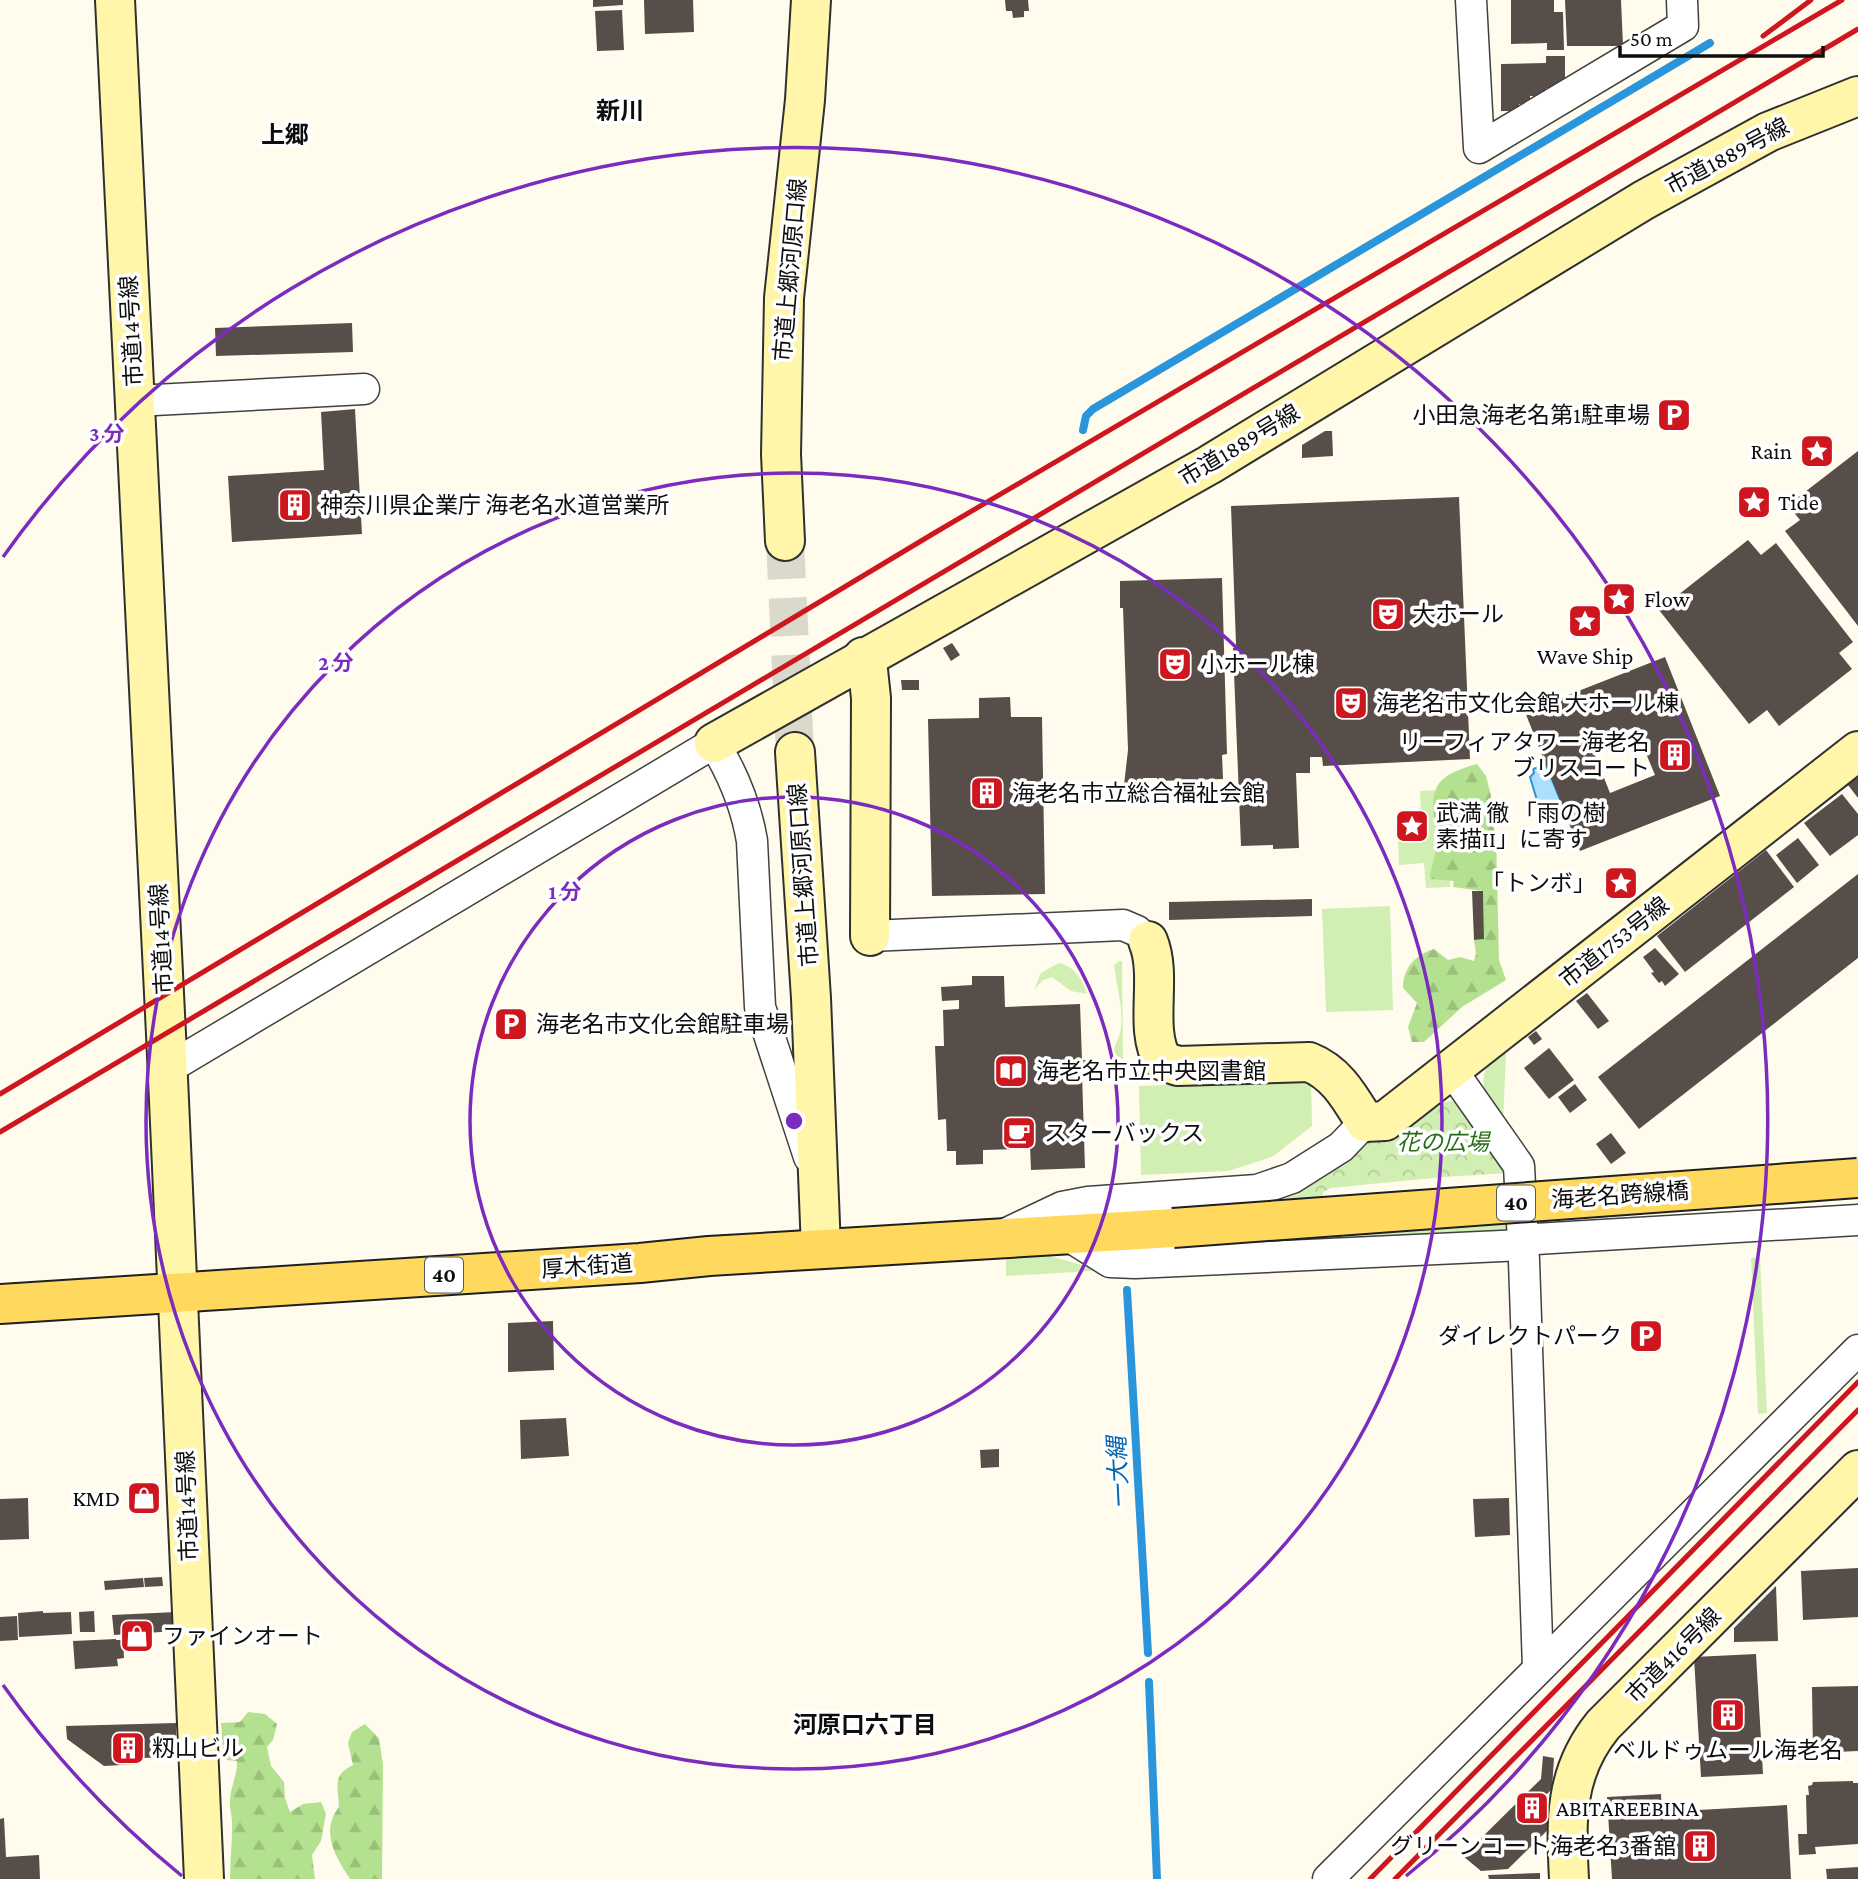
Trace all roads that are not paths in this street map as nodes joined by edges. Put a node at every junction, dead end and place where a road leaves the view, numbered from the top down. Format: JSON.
{"nodes":[{"id":1,"x":115,"y":0,"type":"edge"},
{"id":2,"x":811,"y":0,"type":"edge"},
{"id":3,"x":1471,"y":0,"type":"edge"},
{"id":4,"x":1682,"y":0,"type":"edge"},
{"id":5,"x":1858,"y":96,"type":"edge"},
{"id":6,"x":363,"y":389,"type":"dead end"},
{"id":7,"x":135,"y":401,"type":"junction"},
{"id":8,"x":785,"y":541,"type":"tunnel mouth"},
{"id":9,"x":863,"y":657,"type":"junction"},
{"id":10,"x":714,"y":743,"type":"junction"},
{"id":11,"x":1858,"y":751,"type":"edge"},
{"id":12,"x":796,"y":752,"type":"tunnel mouth"},
{"id":13,"x":870,"y":936,"type":"joint"},
{"id":14,"x":1148,"y":941,"type":"joint"},
{"id":15,"x":167,"y":1069,"type":"junction"},
{"id":16,"x":1451,"y":1069,"type":"junction"},
{"id":17,"x":1365,"y":1122,"type":"junction"},
{"id":18,"x":1858,"y":1178,"type":"edge"},
{"id":19,"x":818,"y":1184,"type":"junction"},
{"id":20,"x":1858,"y":1220,"type":"edge"},
{"id":21,"x":1173,"y":1228,"type":"joint"},
{"id":22,"x":1067,"y":1235,"type":"junction"},
{"id":23,"x":995,"y":1239,"type":"junction"},
{"id":24,"x":1523,"y":1245,"type":"junction"},
{"id":25,"x":821,"y":1249,"type":"junction"},
{"id":26,"x":178,"y":1292,"type":"junction"},
{"id":27,"x":0,"y":1304,"type":"edge"},
{"id":28,"x":1858,"y":1350,"type":"edge"},
{"id":29,"x":1858,"y":1470,"type":"edge"},
{"id":30,"x":1538,"y":1668,"type":"junction"},
{"id":31,"x":204,"y":1879,"type":"edge"},
{"id":32,"x":1328,"y":1879,"type":"edge"},
{"id":33,"x":1569,"y":1879,"type":"edge"}],
"edges":[{"from":1,"to":7,"type":"street","name":"市道14号線"},
{"from":2,"to":8,"type":"street","name":"市道上郷河原口線"},
{"from":3,"to":4,"type":"street"},
{"from":5,"to":9,"type":"street","name":"市道1889号線"},
{"from":6,"to":7,"type":"street"},
{"from":7,"to":15,"type":"street","name":"市道14号線"},
{"from":9,"to":10,"type":"street","name":"市道1889号線"},
{"from":9,"to":13,"type":"street"},
{"from":10,"to":15,"type":"street"},
{"from":10,"to":19,"type":"street"},
{"from":11,"to":16,"type":"street","name":"市道1753号線"},
{"from":12,"to":19,"type":"street","name":"市道上郷河原口線"},
{"from":13,"to":14,"type":"street"},
{"from":14,"to":17,"type":"street"},
{"from":15,"to":26,"type":"street","name":"市道14号線"},
{"from":16,"to":17,"type":"street","name":"市道1753号線"},
{"from":16,"to":24,"type":"street"},
{"from":17,"to":23,"type":"street"},
{"from":18,"to":21,"type":"main road","name":"海老名跨線橋","number":"40","bridge":true},
{"from":19,"to":25,"type":"street","name":"市道上郷河原口線"},
{"from":20,"to":24,"type":"street"},
{"from":21,"to":22,"type":"main road","name":"厚木街道","number":"40"},
{"from":22,"to":23,"type":"main road","name":"厚木街道","number":"40"},
{"from":22,"to":24,"type":"street"},
{"from":23,"to":25,"type":"main road","name":"厚木街道","number":"40"},
{"from":24,"to":30,"type":"street"},
{"from":25,"to":26,"type":"main road","name":"厚木街道","number":"40"},
{"from":26,"to":27,"type":"main road","name":"厚木街道","number":"40"},
{"from":26,"to":31,"type":"street","name":"市道14号線"},
{"from":28,"to":30,"type":"street"},
{"from":29,"to":33,"type":"street","name":"市道416号線"},
{"from":30,"to":32,"type":"street"}]}
